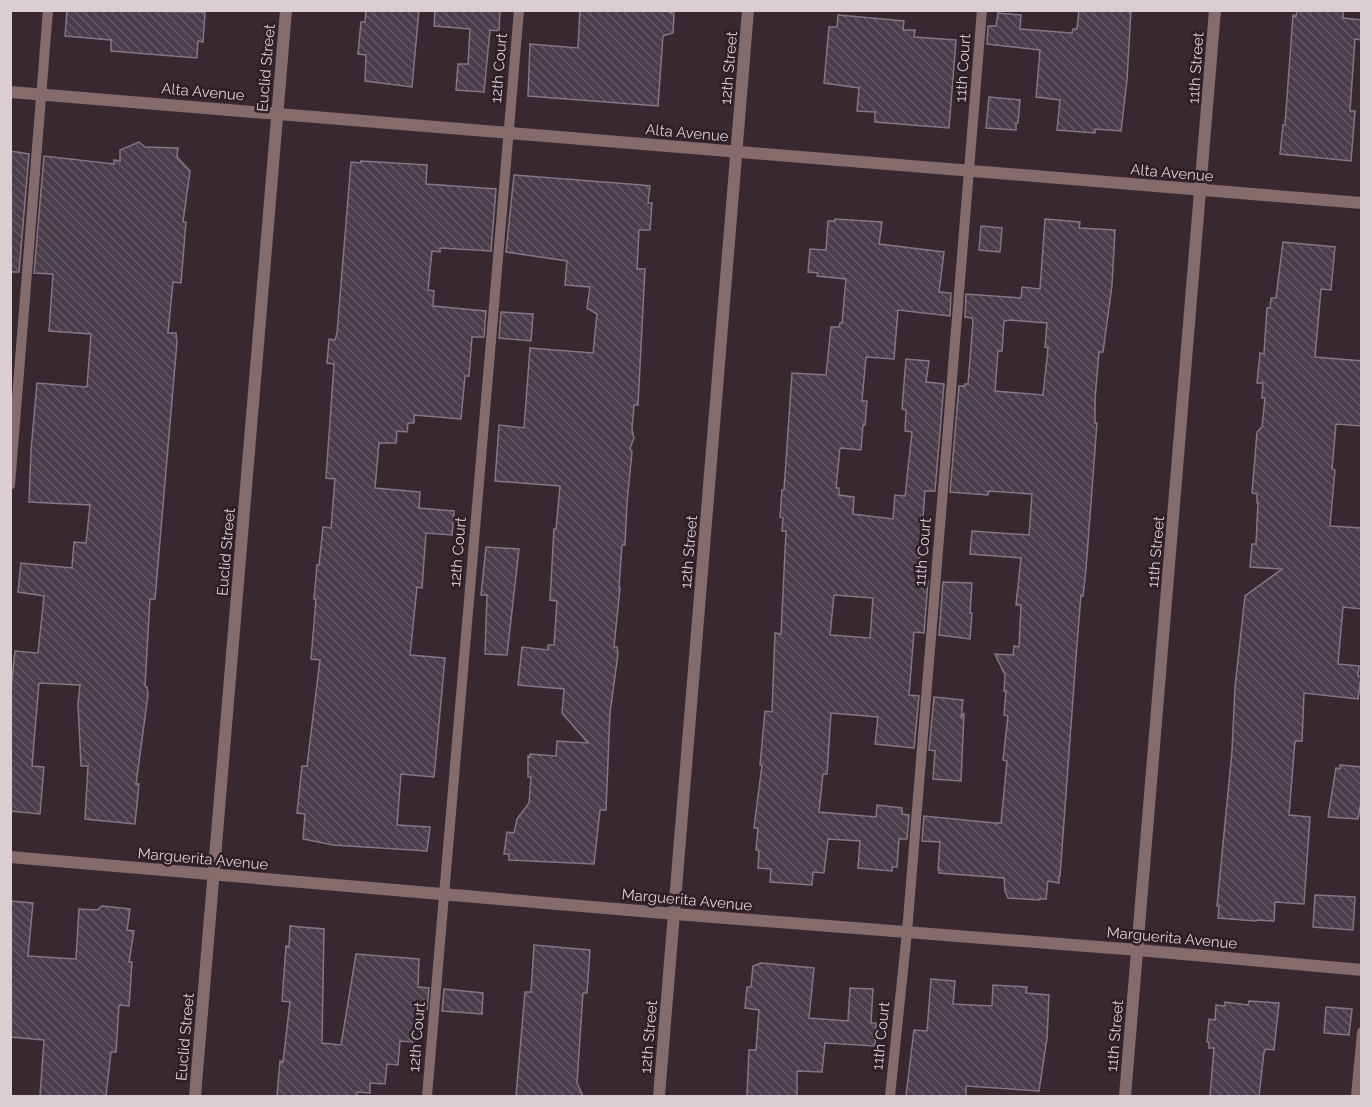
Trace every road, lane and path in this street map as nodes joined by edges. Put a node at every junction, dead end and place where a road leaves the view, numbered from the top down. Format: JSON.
{"nodes":[{"id":1,"x":48,"y":10,"type":"edge"},
{"id":2,"x":286,"y":10,"type":"edge"},
{"id":3,"x":519,"y":10,"type":"edge"},
{"id":4,"x":748,"y":10,"type":"edge"},
{"id":5,"x":982,"y":10,"type":"edge"},
{"id":6,"x":1215,"y":10,"type":"edge"},
{"id":7,"x":10,"y":92,"type":"edge"},
{"id":8,"x":41,"y":94,"type":"junction"},
{"id":9,"x":278,"y":113,"type":"junction"},
{"id":10,"x":509,"y":132,"type":"junction"},
{"id":11,"x":737,"y":153,"type":"junction"},
{"id":12,"x":970,"y":171,"type":"junction"},
{"id":13,"x":1201,"y":191,"type":"junction"},
{"id":14,"x":1362,"y":203,"type":"edge"},
{"id":15,"x":10,"y":485,"type":"edge"},
{"id":16,"x":10,"y":857,"type":"edge"},
{"id":17,"x":214,"y":875,"type":"junction"},
{"id":18,"x":444,"y":893,"type":"junction"},
{"id":19,"x":675,"y":914,"type":"junction"},
{"id":20,"x":907,"y":932,"type":"junction"},
{"id":21,"x":1138,"y":950,"type":"junction"},
{"id":22,"x":1362,"y":970,"type":"edge"},
{"id":23,"x":1362,"y":1032,"type":"edge"},
{"id":24,"x":195,"y":1096,"type":"edge"},
{"id":25,"x":427,"y":1096,"type":"edge"},
{"id":26,"x":659,"y":1096,"type":"edge"},
{"id":27,"x":890,"y":1096,"type":"edge"},
{"id":28,"x":1125,"y":1096,"type":"edge"},
{"id":29,"x":1356,"y":1096,"type":"edge"}],
"edges":[{"from":1,"to":8,"type":"lane"},
{"from":2,"to":9,"type":"street","name":"Euclid Street"},
{"from":3,"to":10,"type":"lane","name":"12th Court"},
{"from":4,"to":11,"type":"street","name":"12th Street"},
{"from":5,"to":12,"type":"lane","name":"11th Court"},
{"from":6,"to":13,"type":"street","name":"11th Street"},
{"from":7,"to":8,"type":"street","name":"Alta Avenue"},
{"from":8,"to":9,"type":"street","name":"Alta Avenue"},
{"from":8,"to":15,"type":"lane"},
{"from":9,"to":10,"type":"street","name":"Alta Avenue"},
{"from":9,"to":17,"type":"street","name":"Euclid Street"},
{"from":10,"to":11,"type":"street","name":"Alta Avenue"},
{"from":10,"to":18,"type":"lane","name":"12th Court"},
{"from":11,"to":12,"type":"street","name":"Alta Avenue"},
{"from":11,"to":19,"type":"street","name":"12th Street"},
{"from":12,"to":13,"type":"street","name":"Alta Avenue"},
{"from":12,"to":20,"type":"lane","name":"11th Court"},
{"from":13,"to":14,"type":"street","name":"Alta Avenue"},
{"from":13,"to":21,"type":"street","name":"11th Street"},
{"from":16,"to":17,"type":"street","name":"Marguerita Avenue"},
{"from":17,"to":18,"type":"street","name":"Marguerita Avenue"},
{"from":17,"to":24,"type":"street","name":"Euclid Street"},
{"from":18,"to":19,"type":"street","name":"Marguerita Avenue"},
{"from":18,"to":25,"type":"lane","name":"12th Court"},
{"from":19,"to":20,"type":"street","name":"Marguerita Avenue"},
{"from":19,"to":26,"type":"street","name":"12th Street"},
{"from":20,"to":21,"type":"street","name":"Marguerita Avenue"},
{"from":20,"to":27,"type":"lane","name":"11th Court"},
{"from":21,"to":22,"type":"street","name":"Marguerita Avenue"},
{"from":21,"to":28,"type":"street","name":"11th Street"},
{"from":23,"to":29,"type":"lane"}]}
